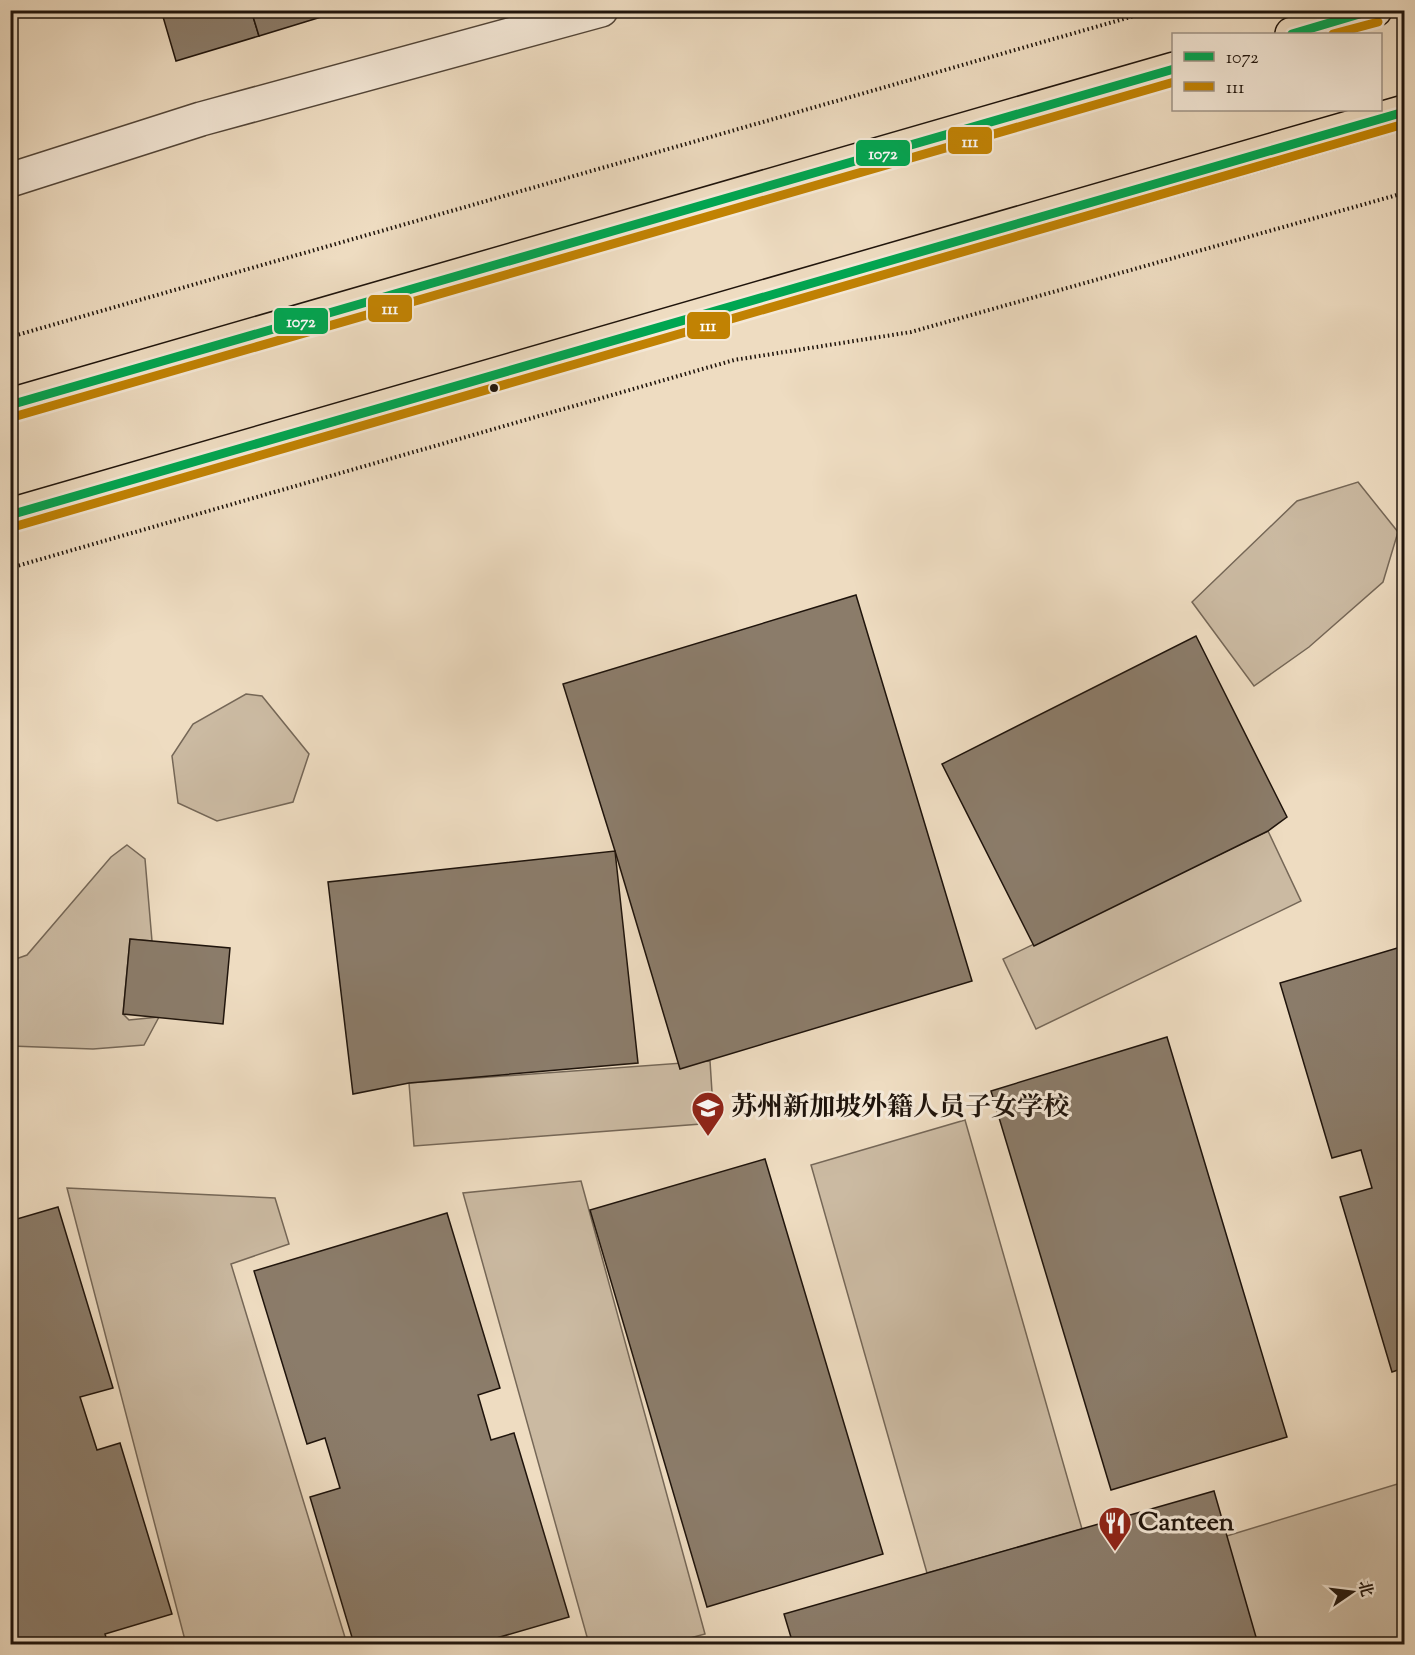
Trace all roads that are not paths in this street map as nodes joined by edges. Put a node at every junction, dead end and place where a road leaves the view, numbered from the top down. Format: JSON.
{"nodes":[{"id":1,"x":601,"y":10,"type":"edge"},
{"id":2,"x":1375,"y":10,"type":"edge"},
{"id":3,"x":1295,"y":33,"type":"edge"},
{"id":4,"x":1172,"y":69,"type":"edge"},
{"id":5,"x":1404,"y":112,"type":"edge"},
{"id":6,"x":10,"y":180,"type":"edge"},
{"id":7,"x":10,"y":405,"type":"edge"},
{"id":8,"x":10,"y":515,"type":"edge"}],
"edges":[{"from":1,"to":6,"type":"street"},
{"from":2,"to":3,"type":"main road"},
{"from":4,"to":7,"type":"main road"},
{"from":5,"to":8,"type":"main road"}]}
